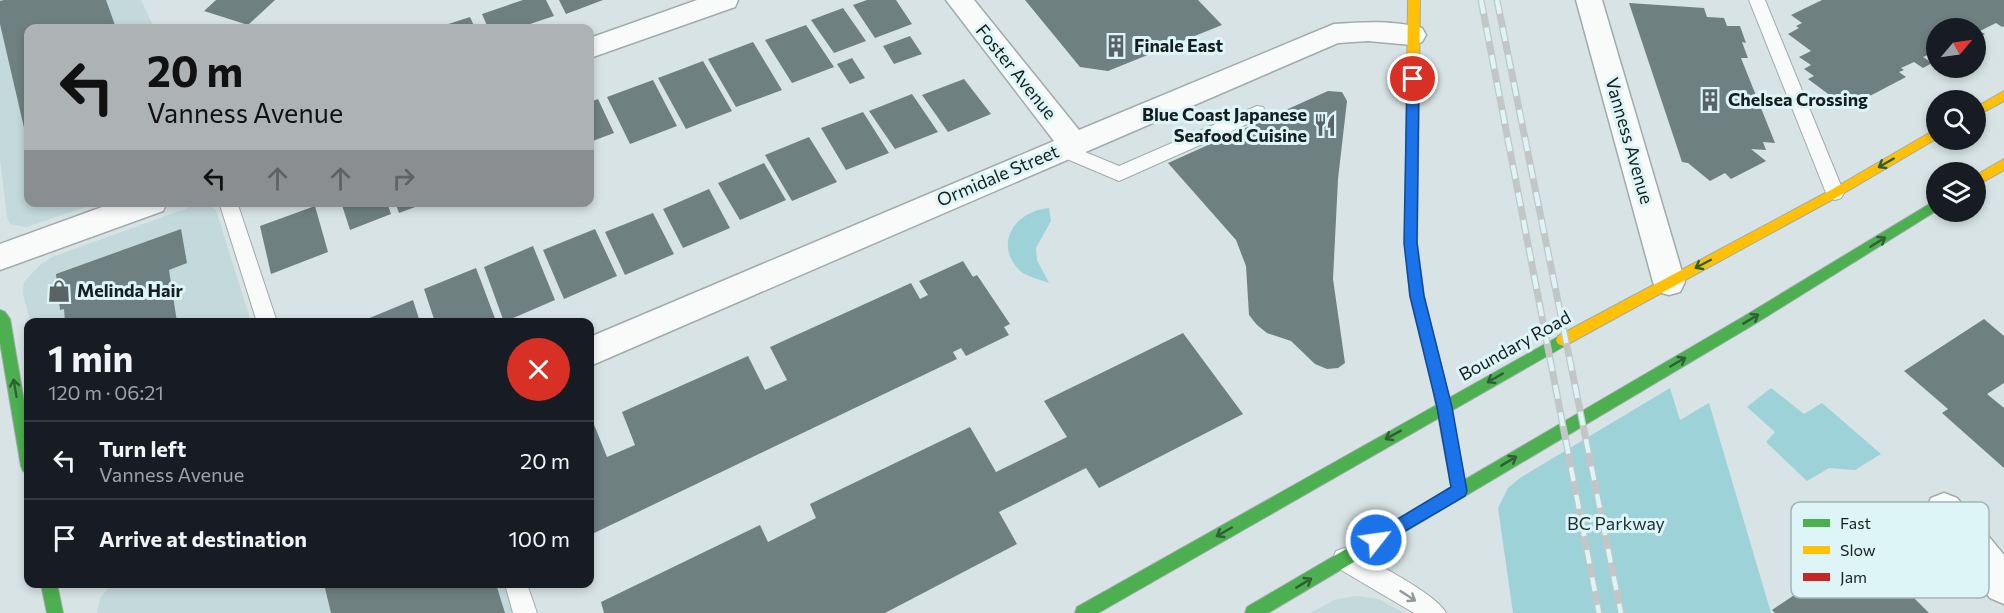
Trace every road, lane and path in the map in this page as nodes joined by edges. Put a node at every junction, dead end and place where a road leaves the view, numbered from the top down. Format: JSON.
{"nodes":[{"id":1,"x":725,"y":0,"type":"edge"},
{"id":2,"x":959,"y":0,"type":"edge"},
{"id":3,"x":1414,"y":0,"type":"edge"},
{"id":4,"x":1589,"y":0,"type":"edge"},
{"id":5,"x":1757,"y":0,"type":"edge"},
{"id":6,"x":1413,"y":35,"type":"junction"},
{"id":7,"x":594,"y":47,"type":"edge"},
{"id":8,"x":2004,"y":95,"type":"edge"},
{"id":9,"x":1986,"y":106,"type":"edge"},
{"id":10,"x":1257,"y":112,"type":"dead end"},
{"id":11,"x":1926,"y":140,"type":"edge"},
{"id":12,"x":1067,"y":146,"type":"junction"},
{"id":13,"x":2004,"y":164,"type":"edge"},
{"id":14,"x":1986,"y":176,"type":"edge"},
{"id":15,"x":1835,"y":192,"type":"junction"},
{"id":16,"x":138,"y":207,"type":"edge"},
{"id":17,"x":230,"y":207,"type":"edge"},
{"id":18,"x":1926,"y":212,"type":"edge"},
{"id":19,"x":0,"y":257,"type":"edge"},
{"id":20,"x":1669,"y":282,"type":"junction"},
{"id":21,"x":0,"y":316,"type":"edge"},
{"id":22,"x":266,"y":318,"type":"edge"},
{"id":23,"x":594,"y":350,"type":"edge"},
{"id":24,"x":1444,"y":407,"type":"junction"},
{"id":25,"x":24,"y":442,"type":"edge"},
{"id":26,"x":1459,"y":491,"type":"junction"},
{"id":27,"x":1344,"y":559,"type":"junction"},
{"id":28,"x":1989,"y":566,"type":"edge"},
{"id":29,"x":2004,"y":585,"type":"edge"},
{"id":30,"x":50,"y":588,"type":"edge"},
{"id":31,"x":517,"y":588,"type":"edge"},
{"id":32,"x":55,"y":613,"type":"edge"},
{"id":33,"x":525,"y":613,"type":"edge"},
{"id":34,"x":1083,"y":613,"type":"edge"},
{"id":35,"x":1253,"y":613,"type":"edge"},
{"id":36,"x":1434,"y":613,"type":"edge"}],
"edges":[{"from":1,"to":7,"type":"street"},
{"from":2,"to":12,"type":"street","name":"Foster Avenue"},
{"from":3,"to":6,"type":"main road"},
{"from":4,"to":20,"type":"street","name":"Vanness Avenue"},
{"from":5,"to":15,"type":"lane"},
{"from":6,"to":12,"type":"street","name":"Ormidale Street"},
{"from":6,"to":24,"type":"main road"},
{"from":8,"to":9,"type":"main road"},
{"from":10,"to":12,"type":"lane"},
{"from":11,"to":15,"type":"main road","name":"Boundary Road","one_way":true},
{"from":12,"to":23,"type":"street","name":"Ormidale Street"},
{"from":13,"to":14,"type":"main road"},
{"from":15,"to":20,"type":"main road","name":"Boundary Road","one_way":true},
{"from":16,"to":19,"type":"street"},
{"from":17,"to":22,"type":"lane"},
{"from":26,"to":18,"type":"main road","one_way":true},
{"from":20,"to":24,"type":"main road","name":"Boundary Road","one_way":true},
{"from":25,"to":21,"type":"main road","one_way":true},
{"from":24,"to":26,"type":"main road"},
{"from":24,"to":34,"type":"main road","name":"Boundary Road","one_way":true},
{"from":26,"to":27,"type":"main road"},
{"from":35,"to":27,"type":"main road","one_way":true},
{"from":27,"to":36,"type":"lane","one_way":true},
{"from":28,"to":29,"type":"street"},
{"from":30,"to":32,"type":"main road"},
{"from":31,"to":33,"type":"lane"}]}
